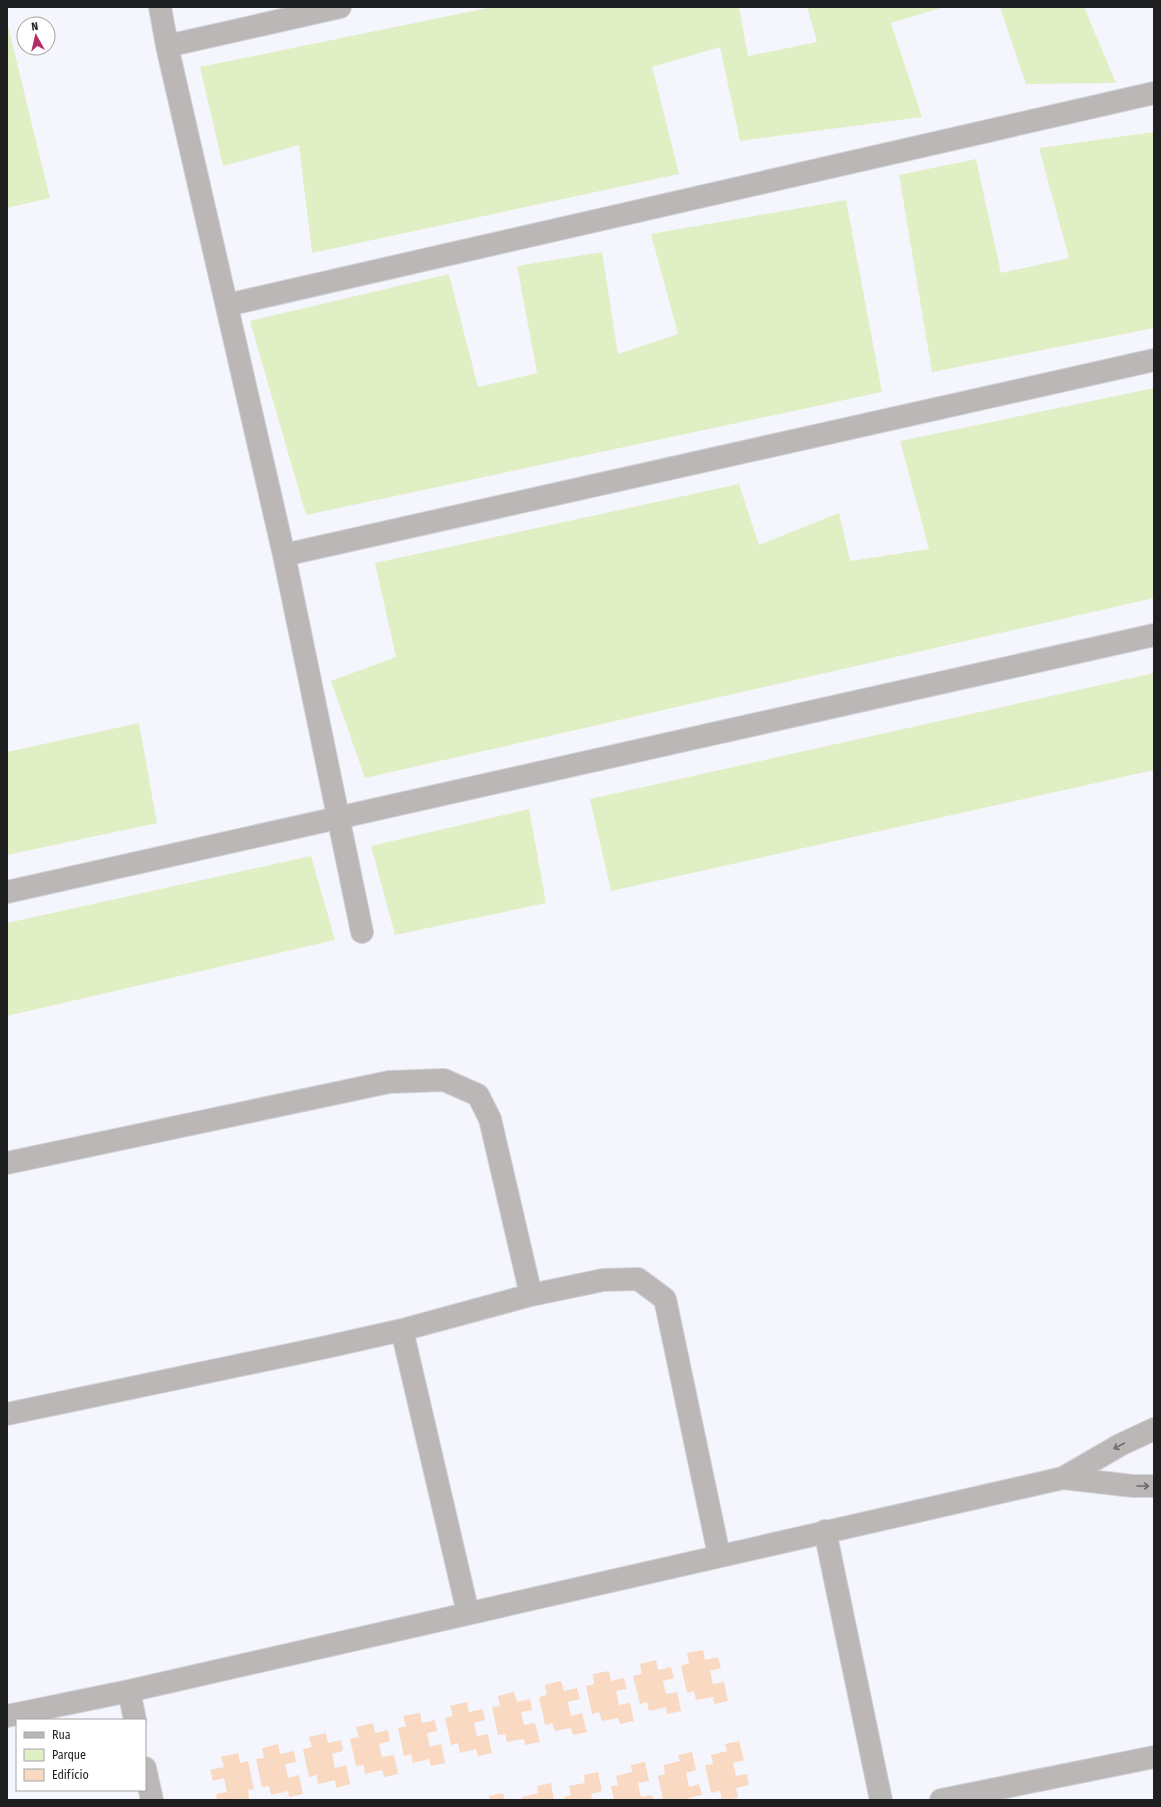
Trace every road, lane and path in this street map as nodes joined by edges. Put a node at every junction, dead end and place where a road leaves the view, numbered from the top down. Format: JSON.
{"nodes":[{"id":1,"x":160,"y":7,"type":"edge"},
{"id":2,"x":340,"y":7,"type":"edge"},
{"id":3,"x":167,"y":46,"type":"junction"},
{"id":4,"x":1154,"y":93,"type":"edge"},
{"id":5,"x":227,"y":305,"type":"junction"},
{"id":6,"x":1154,"y":360,"type":"edge"},
{"id":7,"x":284,"y":555,"type":"junction"},
{"id":8,"x":1154,"y":635,"type":"edge"},
{"id":9,"x":338,"y":817,"type":"junction"},
{"id":10,"x":7,"y":892,"type":"edge"},
{"id":11,"x":362,"y":932,"type":"dead end"},
{"id":12,"x":7,"y":1163,"type":"edge"},
{"id":13,"x":531,"y":1295,"type":"junction"},
{"id":14,"x":402,"y":1330,"type":"junction"},
{"id":15,"x":7,"y":1414,"type":"edge"},
{"id":16,"x":1154,"y":1429,"type":"edge"},
{"id":17,"x":1063,"y":1478,"type":"junction"},
{"id":18,"x":1154,"y":1486,"type":"edge"},
{"id":19,"x":825,"y":1531,"type":"junction"},
{"id":20,"x":719,"y":1555,"type":"junction"},
{"id":21,"x":468,"y":1613,"type":"junction"},
{"id":22,"x":129,"y":1691,"type":"junction"},
{"id":23,"x":7,"y":1716,"type":"edge"},
{"id":24,"x":135,"y":1719,"type":"edge"},
{"id":25,"x":1154,"y":1757,"type":"edge"},
{"id":26,"x":146,"y":1773,"type":"edge"},
{"id":27,"x":152,"y":1800,"type":"edge"},
{"id":28,"x":881,"y":1800,"type":"edge"},
{"id":29,"x":941,"y":1800,"type":"edge"}],
"edges":[{"from":1,"to":3,"type":"street"},
{"from":2,"to":3,"type":"street"},
{"from":3,"to":5,"type":"street"},
{"from":4,"to":5,"type":"street"},
{"from":5,"to":7,"type":"street"},
{"from":6,"to":7,"type":"street"},
{"from":7,"to":9,"type":"street"},
{"from":8,"to":9,"type":"street"},
{"from":9,"to":10,"type":"street"},
{"from":9,"to":11,"type":"street"},
{"from":12,"to":13,"type":"street"},
{"from":13,"to":14,"type":"street"},
{"from":13,"to":20,"type":"street"},
{"from":14,"to":15,"type":"street"},
{"from":14,"to":21,"type":"street"},
{"from":16,"to":17,"type":"street","one_way":true},
{"from":17,"to":18,"type":"street","one_way":true},
{"from":17,"to":19,"type":"street"},
{"from":19,"to":20,"type":"street"},
{"from":19,"to":28,"type":"street"},
{"from":20,"to":21,"type":"street"},
{"from":21,"to":22,"type":"street"},
{"from":22,"to":23,"type":"street"},
{"from":22,"to":24,"type":"street"},
{"from":25,"to":29,"type":"street"},
{"from":26,"to":27,"type":"street"}]}
